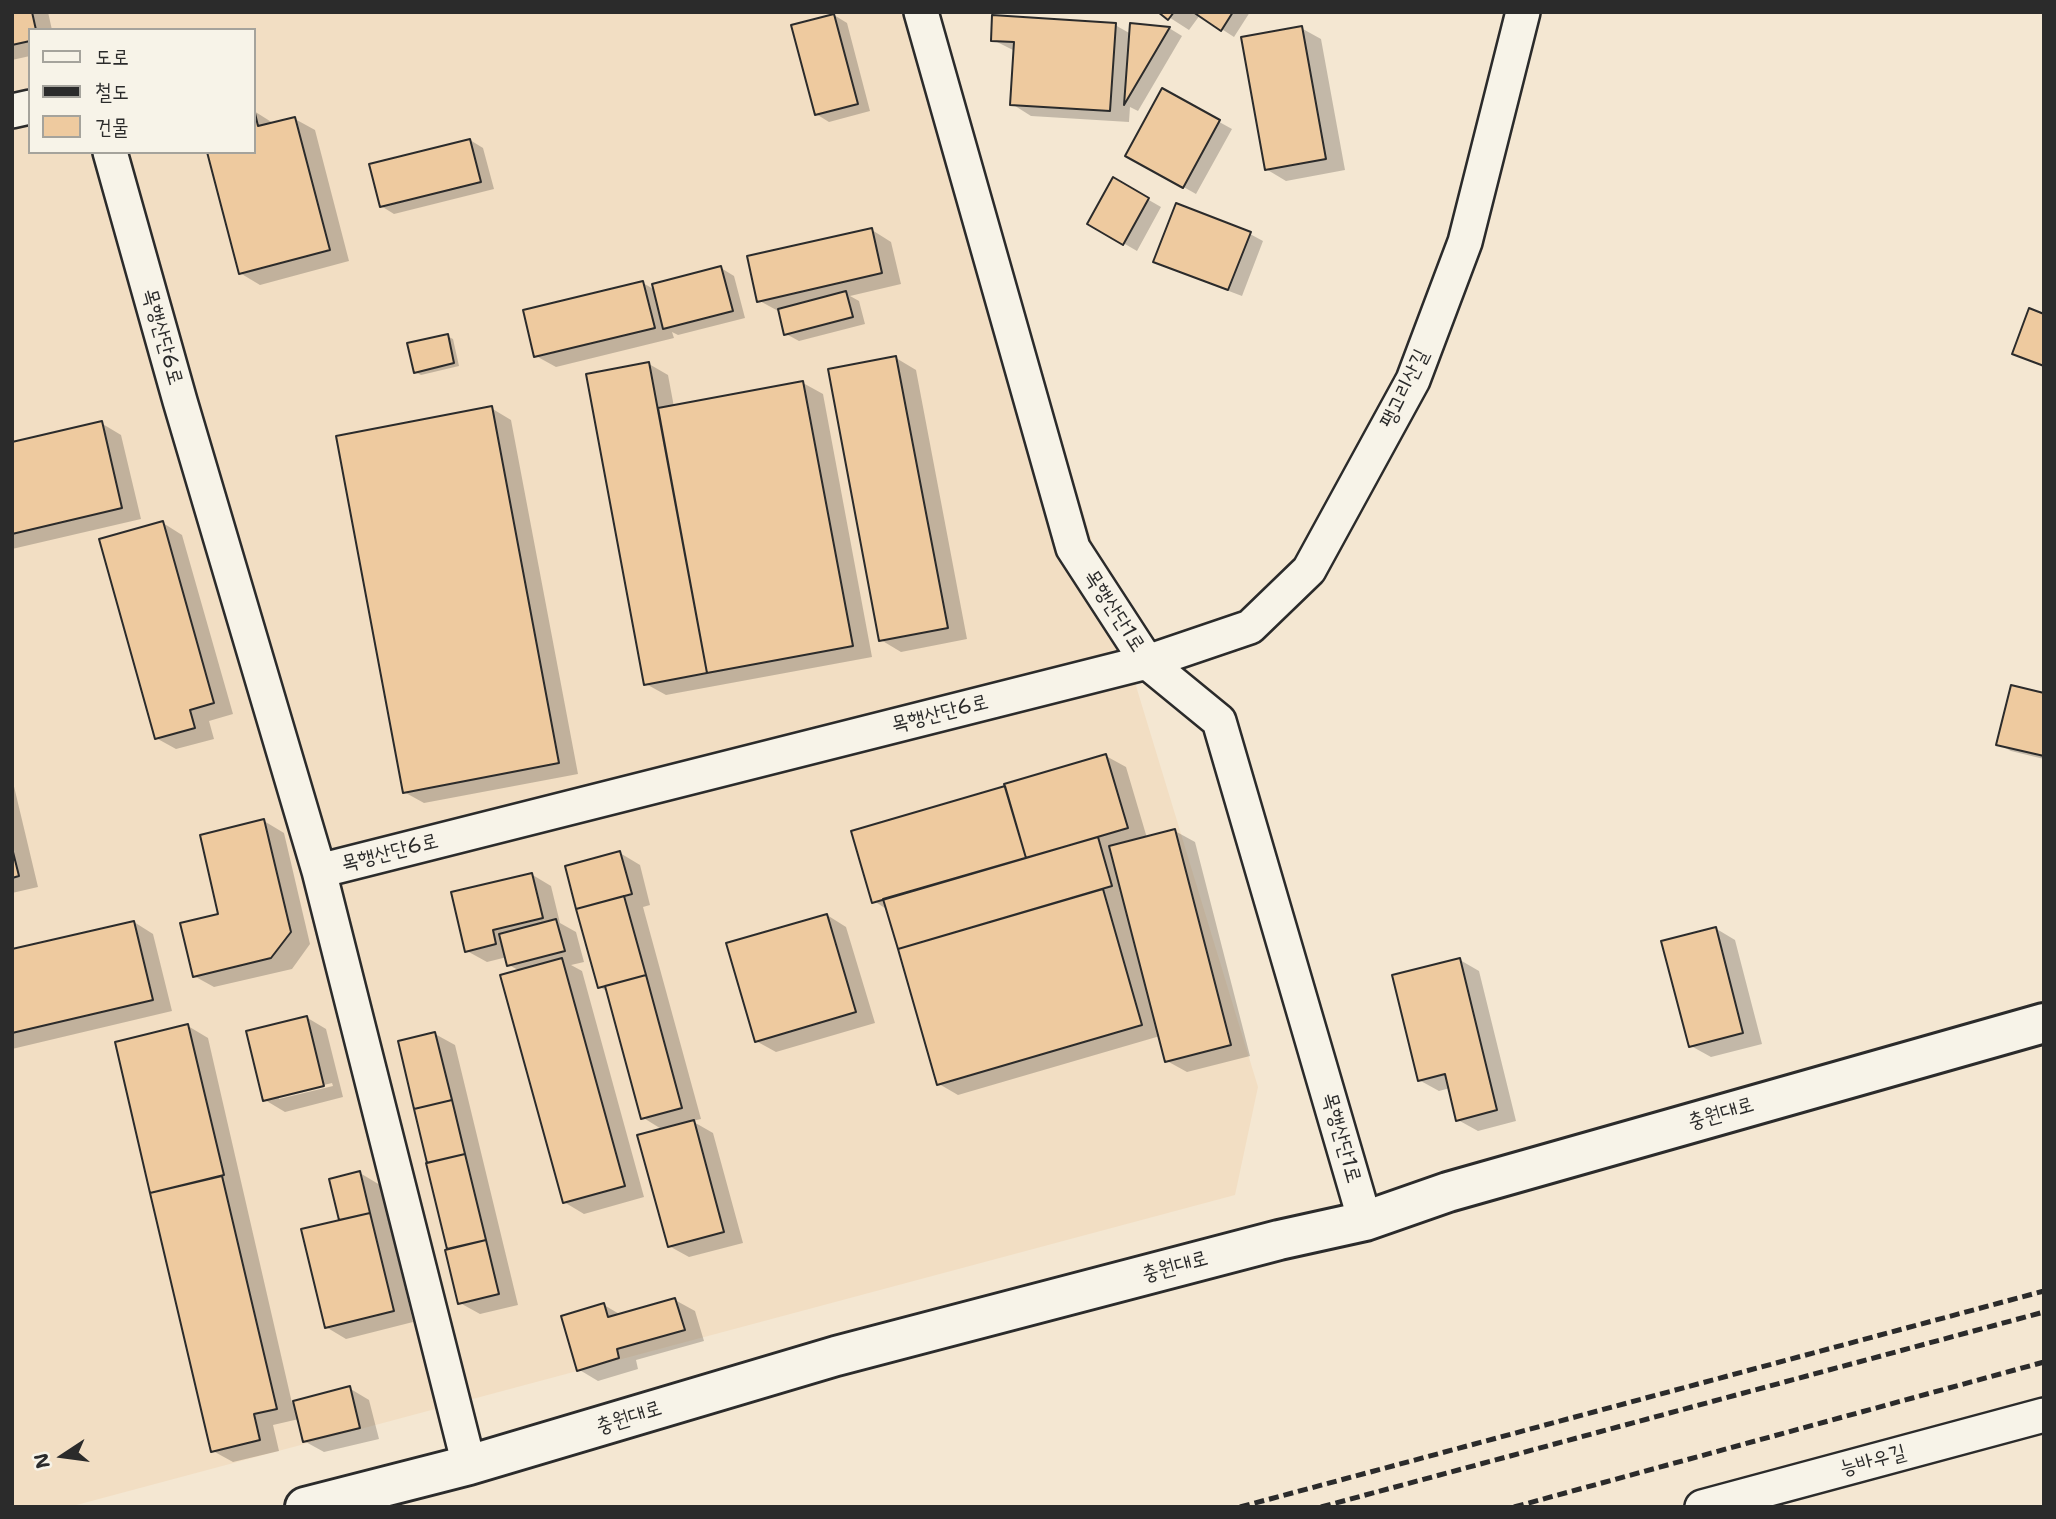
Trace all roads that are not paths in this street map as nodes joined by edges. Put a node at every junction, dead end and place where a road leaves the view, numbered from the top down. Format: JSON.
{"nodes":[{"id":1,"x":921,"y":12,"type":"edge"},
{"id":2,"x":1523,"y":12,"type":"edge"},
{"id":3,"x":111,"y":154,"type":"edge"},
{"id":4,"x":1147,"y":662,"type":"junction"},
{"id":5,"x":319,"y":871,"type":"junction"},
{"id":6,"x":2044,"y":1023,"type":"edge"},
{"id":7,"x":1365,"y":1221,"type":"junction"},
{"id":8,"x":2044,"y":1415,"type":"edge"},
{"id":9,"x":469,"y":1465,"type":"junction"},
{"id":10,"x":305,"y":1507,"type":"edge"},
{"id":11,"x":1702,"y":1507,"type":"edge"}],
"edges":[{"from":1,"to":4,"type":"street","name":"목행산단1로"},
{"from":2,"to":4,"type":"street","name":"팽고리산길"},
{"from":3,"to":5,"type":"street","name":"목행산단6로"},
{"from":4,"to":5,"type":"street","name":"목행산단6로"},
{"from":4,"to":7,"type":"street","name":"목행산단1로"},
{"from":5,"to":9,"type":"street"},
{"from":6,"to":7,"type":"street","name":"충원대로"},
{"from":7,"to":9,"type":"street","name":"충원대로"},
{"from":8,"to":11,"type":"street","name":"능바우길"},
{"from":9,"to":10,"type":"street","name":"충원대로"}]}
